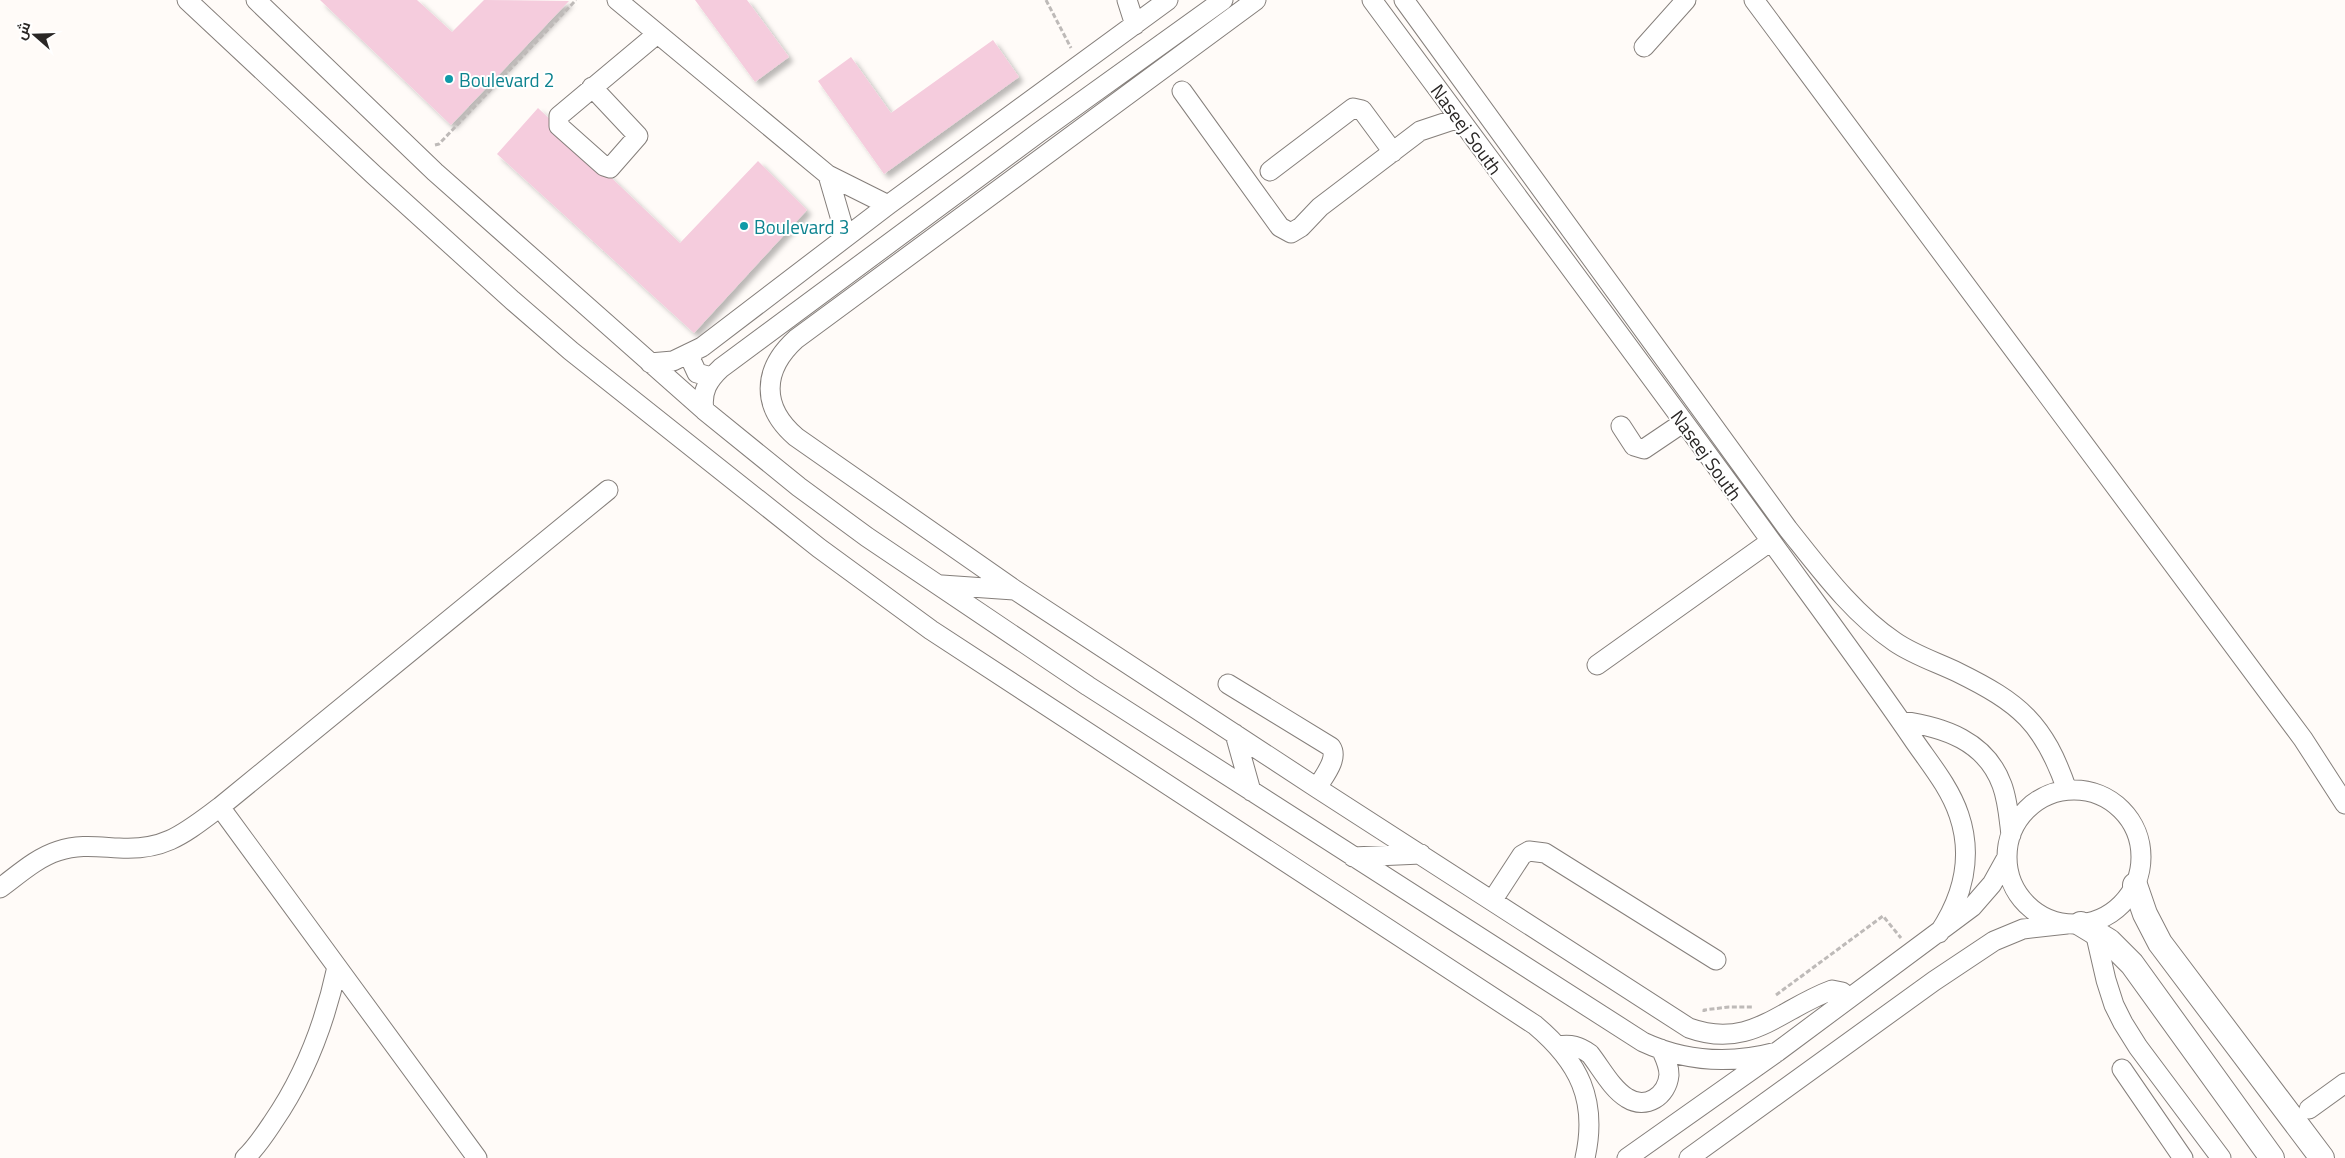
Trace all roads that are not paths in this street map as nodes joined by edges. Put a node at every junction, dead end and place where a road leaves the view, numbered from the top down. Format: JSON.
{"nodes":[{"id":1,"x":187,"y":0,"type":"edge"},
{"id":2,"x":256,"y":0,"type":"edge"},
{"id":3,"x":617,"y":0,"type":"edge"},
{"id":4,"x":1127,"y":0,"type":"edge"},
{"id":5,"x":1168,"y":0,"type":"edge"},
{"id":6,"x":1223,"y":0,"type":"edge"},
{"id":7,"x":1256,"y":0,"type":"edge"},
{"id":8,"x":1372,"y":0,"type":"edge"},
{"id":9,"x":1404,"y":0,"type":"edge"},
{"id":10,"x":1686,"y":0,"type":"edge"},
{"id":11,"x":1754,"y":0,"type":"edge"},
{"id":12,"x":1135,"y":25,"type":"junction"},
{"id":13,"x":656,"y":34,"type":"junction"},
{"id":14,"x":1644,"y":47,"type":"dead end"},
{"id":15,"x":592,"y":87,"type":"dead end"},
{"id":16,"x":1182,"y":91,"type":"dead end"},
{"id":17,"x":1459,"y":118,"type":"junction"},
{"id":18,"x":1038,"y":133,"type":"junction"},
{"id":19,"x":1393,"y":152,"type":"junction"},
{"id":20,"x":1026,"y":171,"type":"junction"},
{"id":21,"x":1270,"y":171,"type":"dead end"},
{"id":22,"x":828,"y":175,"type":"junction"},
{"id":23,"x":888,"y":205,"type":"junction"},
{"id":24,"x":846,"y":237,"type":"junction"},
{"id":25,"x":876,"y":252,"type":"junction"},
{"id":26,"x":903,"y":259,"type":"junction"},
{"id":27,"x":693,"y":353,"type":"junction"},
{"id":28,"x":650,"y":363,"type":"junction"},
{"id":29,"x":711,"y":377,"type":"junction"},
{"id":30,"x":704,"y":410,"type":"junction"},
{"id":31,"x":1684,"y":422,"type":"junction"},
{"id":32,"x":1621,"y":426,"type":"dead end"},
{"id":33,"x":608,"y":490,"type":"dead end"},
{"id":34,"x":1771,"y":541,"type":"junction"},
{"id":35,"x":941,"y":585,"type":"junction"},
{"id":36,"x":1015,"y":590,"type":"junction"},
{"id":37,"x":1597,"y":665,"type":"dead end"},
{"id":38,"x":1228,"y":684,"type":"dead end"},
{"id":39,"x":1901,"y":721,"type":"junction"},
{"id":40,"x":1234,"y":734,"type":"junction"},
{"id":41,"x":1317,"y":788,"type":"junction"},
{"id":42,"x":2067,"y":790,"type":"junction"},
{"id":43,"x":1252,"y":791,"type":"junction"},
{"id":44,"x":2345,"y":804,"type":"edge"},
{"id":45,"x":220,"y":808,"type":"junction"},
{"id":46,"x":2011,"y":835,"type":"junction"},
{"id":47,"x":1420,"y":854,"type":"junction"},
{"id":48,"x":1353,"y":857,"type":"junction"},
{"id":49,"x":2007,"y":857,"type":"junction"},
{"id":50,"x":2135,"y":884,"type":"junction"},
{"id":51,"x":0,"y":888,"type":"edge"},
{"id":52,"x":1492,"y":901,"type":"junction"},
{"id":53,"x":2081,"y":927,"type":"junction"},
{"id":54,"x":1939,"y":933,"type":"junction"},
{"id":55,"x":1716,"y":960,"type":"dead end"},
{"id":56,"x":337,"y":967,"type":"junction"},
{"id":57,"x":1849,"y":998,"type":"junction"},
{"id":58,"x":1558,"y":1046,"type":"junction"},
{"id":59,"x":1661,"y":1049,"type":"junction"},
{"id":60,"x":1777,"y":1052,"type":"junction"},
{"id":61,"x":2122,"y":1069,"type":"dead end"},
{"id":62,"x":2345,"y":1083,"type":"edge"},
{"id":63,"x":2309,"y":1108,"type":"dead end"},
{"id":64,"x":245,"y":1158,"type":"edge"},
{"id":65,"x":477,"y":1158,"type":"edge"},
{"id":66,"x":1585,"y":1158,"type":"edge"},
{"id":67,"x":1627,"y":1158,"type":"edge"},
{"id":68,"x":1689,"y":1158,"type":"edge"},
{"id":69,"x":2183,"y":1158,"type":"edge"},
{"id":70,"x":2221,"y":1158,"type":"edge"},
{"id":71,"x":2272,"y":1158,"type":"edge"},
{"id":72,"x":2322,"y":1158,"type":"edge"}],
"edges":[{"from":1,"to":58,"type":"street"},
{"from":2,"to":28,"type":"street"},
{"from":3,"to":13,"type":"street"},
{"from":4,"to":12,"type":"street"},
{"from":5,"to":12,"type":"street"},
{"from":6,"to":18,"type":"street"},
{"from":7,"to":20,"type":"street"},
{"from":8,"to":17,"type":"street","name":"Naseej South"},
{"from":9,"to":42,"type":"street"},
{"from":10,"to":14,"type":"street"},
{"from":11,"to":44,"type":"street"},
{"from":12,"to":23,"type":"street"},
{"from":13,"to":15,"type":"street"},
{"from":13,"to":22,"type":"street"},
{"from":16,"to":19,"type":"street"},
{"from":17,"to":19,"type":"street"},
{"from":17,"to":31,"type":"street","name":"Naseej South"},
{"from":18,"to":20,"type":"street"},
{"from":18,"to":25,"type":"street"},
{"from":19,"to":21,"type":"street"},
{"from":20,"to":26,"type":"street"},
{"from":22,"to":23,"type":"street"},
{"from":22,"to":24,"type":"street"},
{"from":23,"to":24,"type":"street"},
{"from":24,"to":27,"type":"street"},
{"from":25,"to":26,"type":"street"},
{"from":25,"to":29,"type":"street"},
{"from":26,"to":36,"type":"street"},
{"from":27,"to":28,"type":"street"},
{"from":27,"to":29,"type":"street"},
{"from":28,"to":30,"type":"street"},
{"from":29,"to":30,"type":"street"},
{"from":30,"to":35,"type":"street"},
{"from":31,"to":32,"type":"street"},
{"from":31,"to":34,"type":"street","name":"Naseej South"},
{"from":33,"to":45,"type":"street"},
{"from":34,"to":37,"type":"street"},
{"from":34,"to":39,"type":"street","name":"Naseej South"},
{"from":35,"to":36,"type":"street"},
{"from":35,"to":43,"type":"street"},
{"from":36,"to":40,"type":"street"},
{"from":38,"to":41,"type":"street"},
{"from":39,"to":46,"type":"street"},
{"from":39,"to":54,"type":"street","name":"Naseej South"},
{"from":40,"to":41,"type":"street"},
{"from":40,"to":43,"type":"street"},
{"from":41,"to":47,"type":"street"},
{"from":42,"to":46,"type":"street"},
{"from":42,"to":50,"type":"street"},
{"from":43,"to":48,"type":"street"},
{"from":45,"to":51,"type":"street"},
{"from":45,"to":56,"type":"street"},
{"from":46,"to":49,"type":"street"},
{"from":47,"to":48,"type":"street"},
{"from":47,"to":52,"type":"street"},
{"from":48,"to":59,"type":"street"},
{"from":49,"to":53,"type":"street"},
{"from":49,"to":54,"type":"street"},
{"from":50,"to":53,"type":"street"},
{"from":50,"to":72,"type":"main road"},
{"from":52,"to":55,"type":"street"},
{"from":52,"to":57,"type":"street"},
{"from":53,"to":68,"type":"street"},
{"from":53,"to":70,"type":"street"},
{"from":53,"to":71,"type":"main road"},
{"from":54,"to":57,"type":"street"},
{"from":56,"to":64,"type":"street"},
{"from":56,"to":65,"type":"street"},
{"from":57,"to":60,"type":"street"},
{"from":58,"to":59,"type":"street"},
{"from":58,"to":66,"type":"street"},
{"from":59,"to":60,"type":"street"},
{"from":60,"to":67,"type":"street"},
{"from":61,"to":69,"type":"street"},
{"from":62,"to":63,"type":"street"}]}
